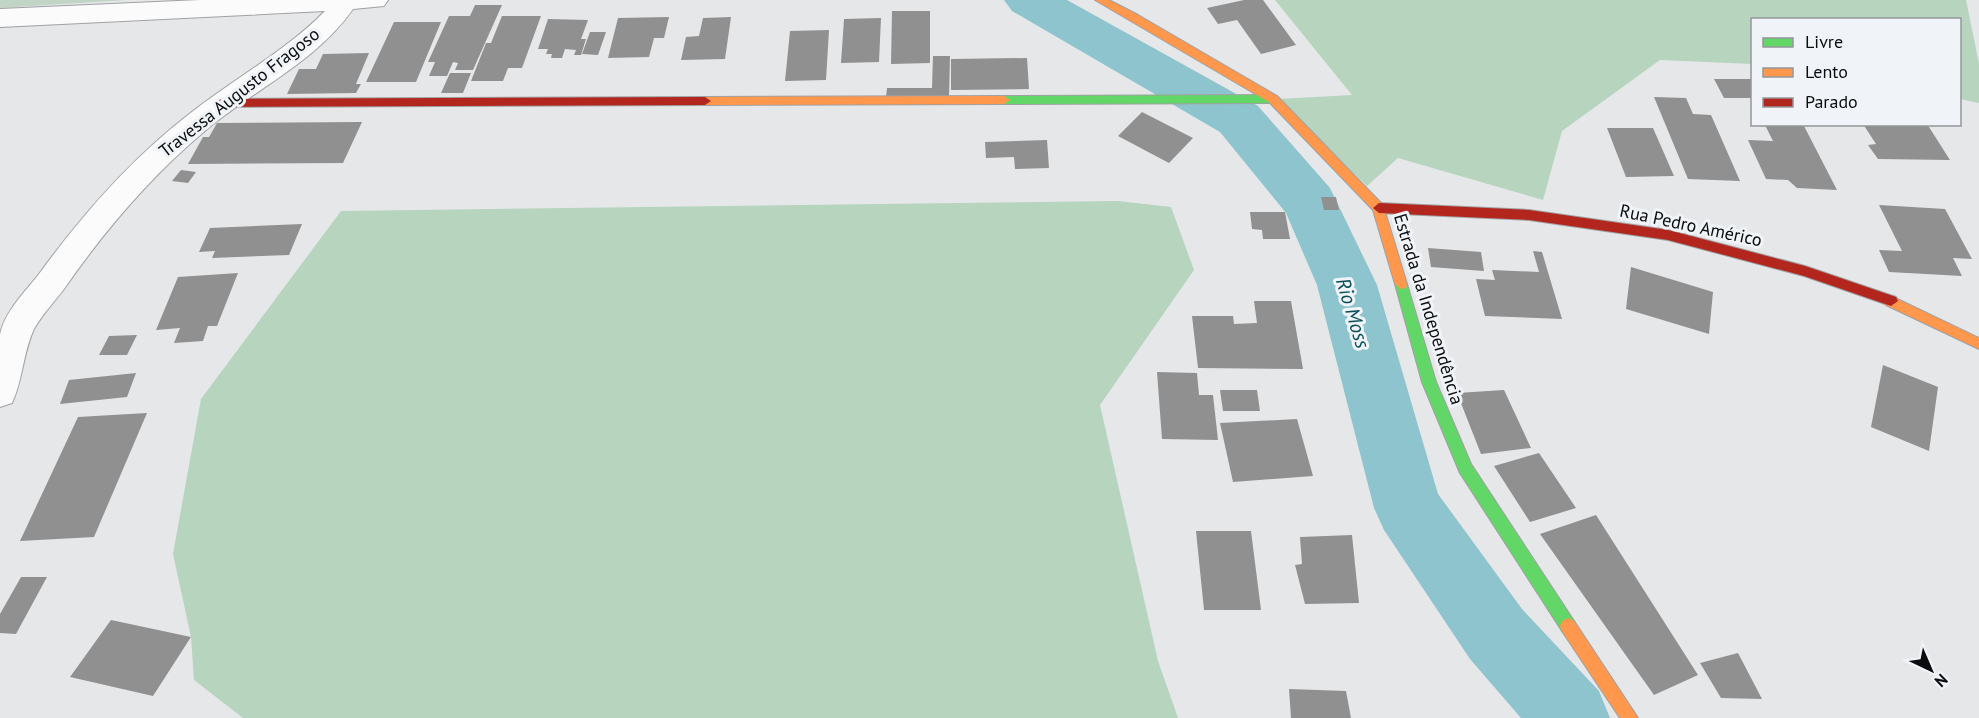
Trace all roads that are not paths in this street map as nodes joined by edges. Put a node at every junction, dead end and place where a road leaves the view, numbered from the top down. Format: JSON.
{"nodes":[{"id":1,"x":375,"y":0,"type":"edge"},
{"id":2,"x":1100,"y":0,"type":"edge"},
{"id":3,"x":346,"y":1,"type":"edge"},
{"id":4,"x":0,"y":18,"type":"edge"},
{"id":5,"x":1271,"y":99,"type":"junction"},
{"id":6,"x":221,"y":103,"type":"junction"},
{"id":7,"x":1379,"y":208,"type":"junction"},
{"id":8,"x":1979,"y":344,"type":"edge"},
{"id":9,"x":0,"y":393,"type":"edge"},
{"id":10,"x":1629,"y":718,"type":"edge"}],
"edges":[{"from":1,"to":3,"type":"street"},
{"from":2,"to":5,"type":"street","name":"Estrada da Independência"},
{"from":3,"to":4,"type":"street"},
{"from":3,"to":6,"type":"street","name":"Travessa Augusto Fragoso"},
{"from":5,"to":6,"type":"street"},
{"from":5,"to":7,"type":"street","name":"Estrada da Independência"},
{"from":6,"to":9,"type":"street","name":"Travessa Augusto Fragoso"},
{"from":7,"to":8,"type":"street","name":"Rua Pedro Américo"},
{"from":7,"to":10,"type":"street","name":"Estrada da Independência"}]}
